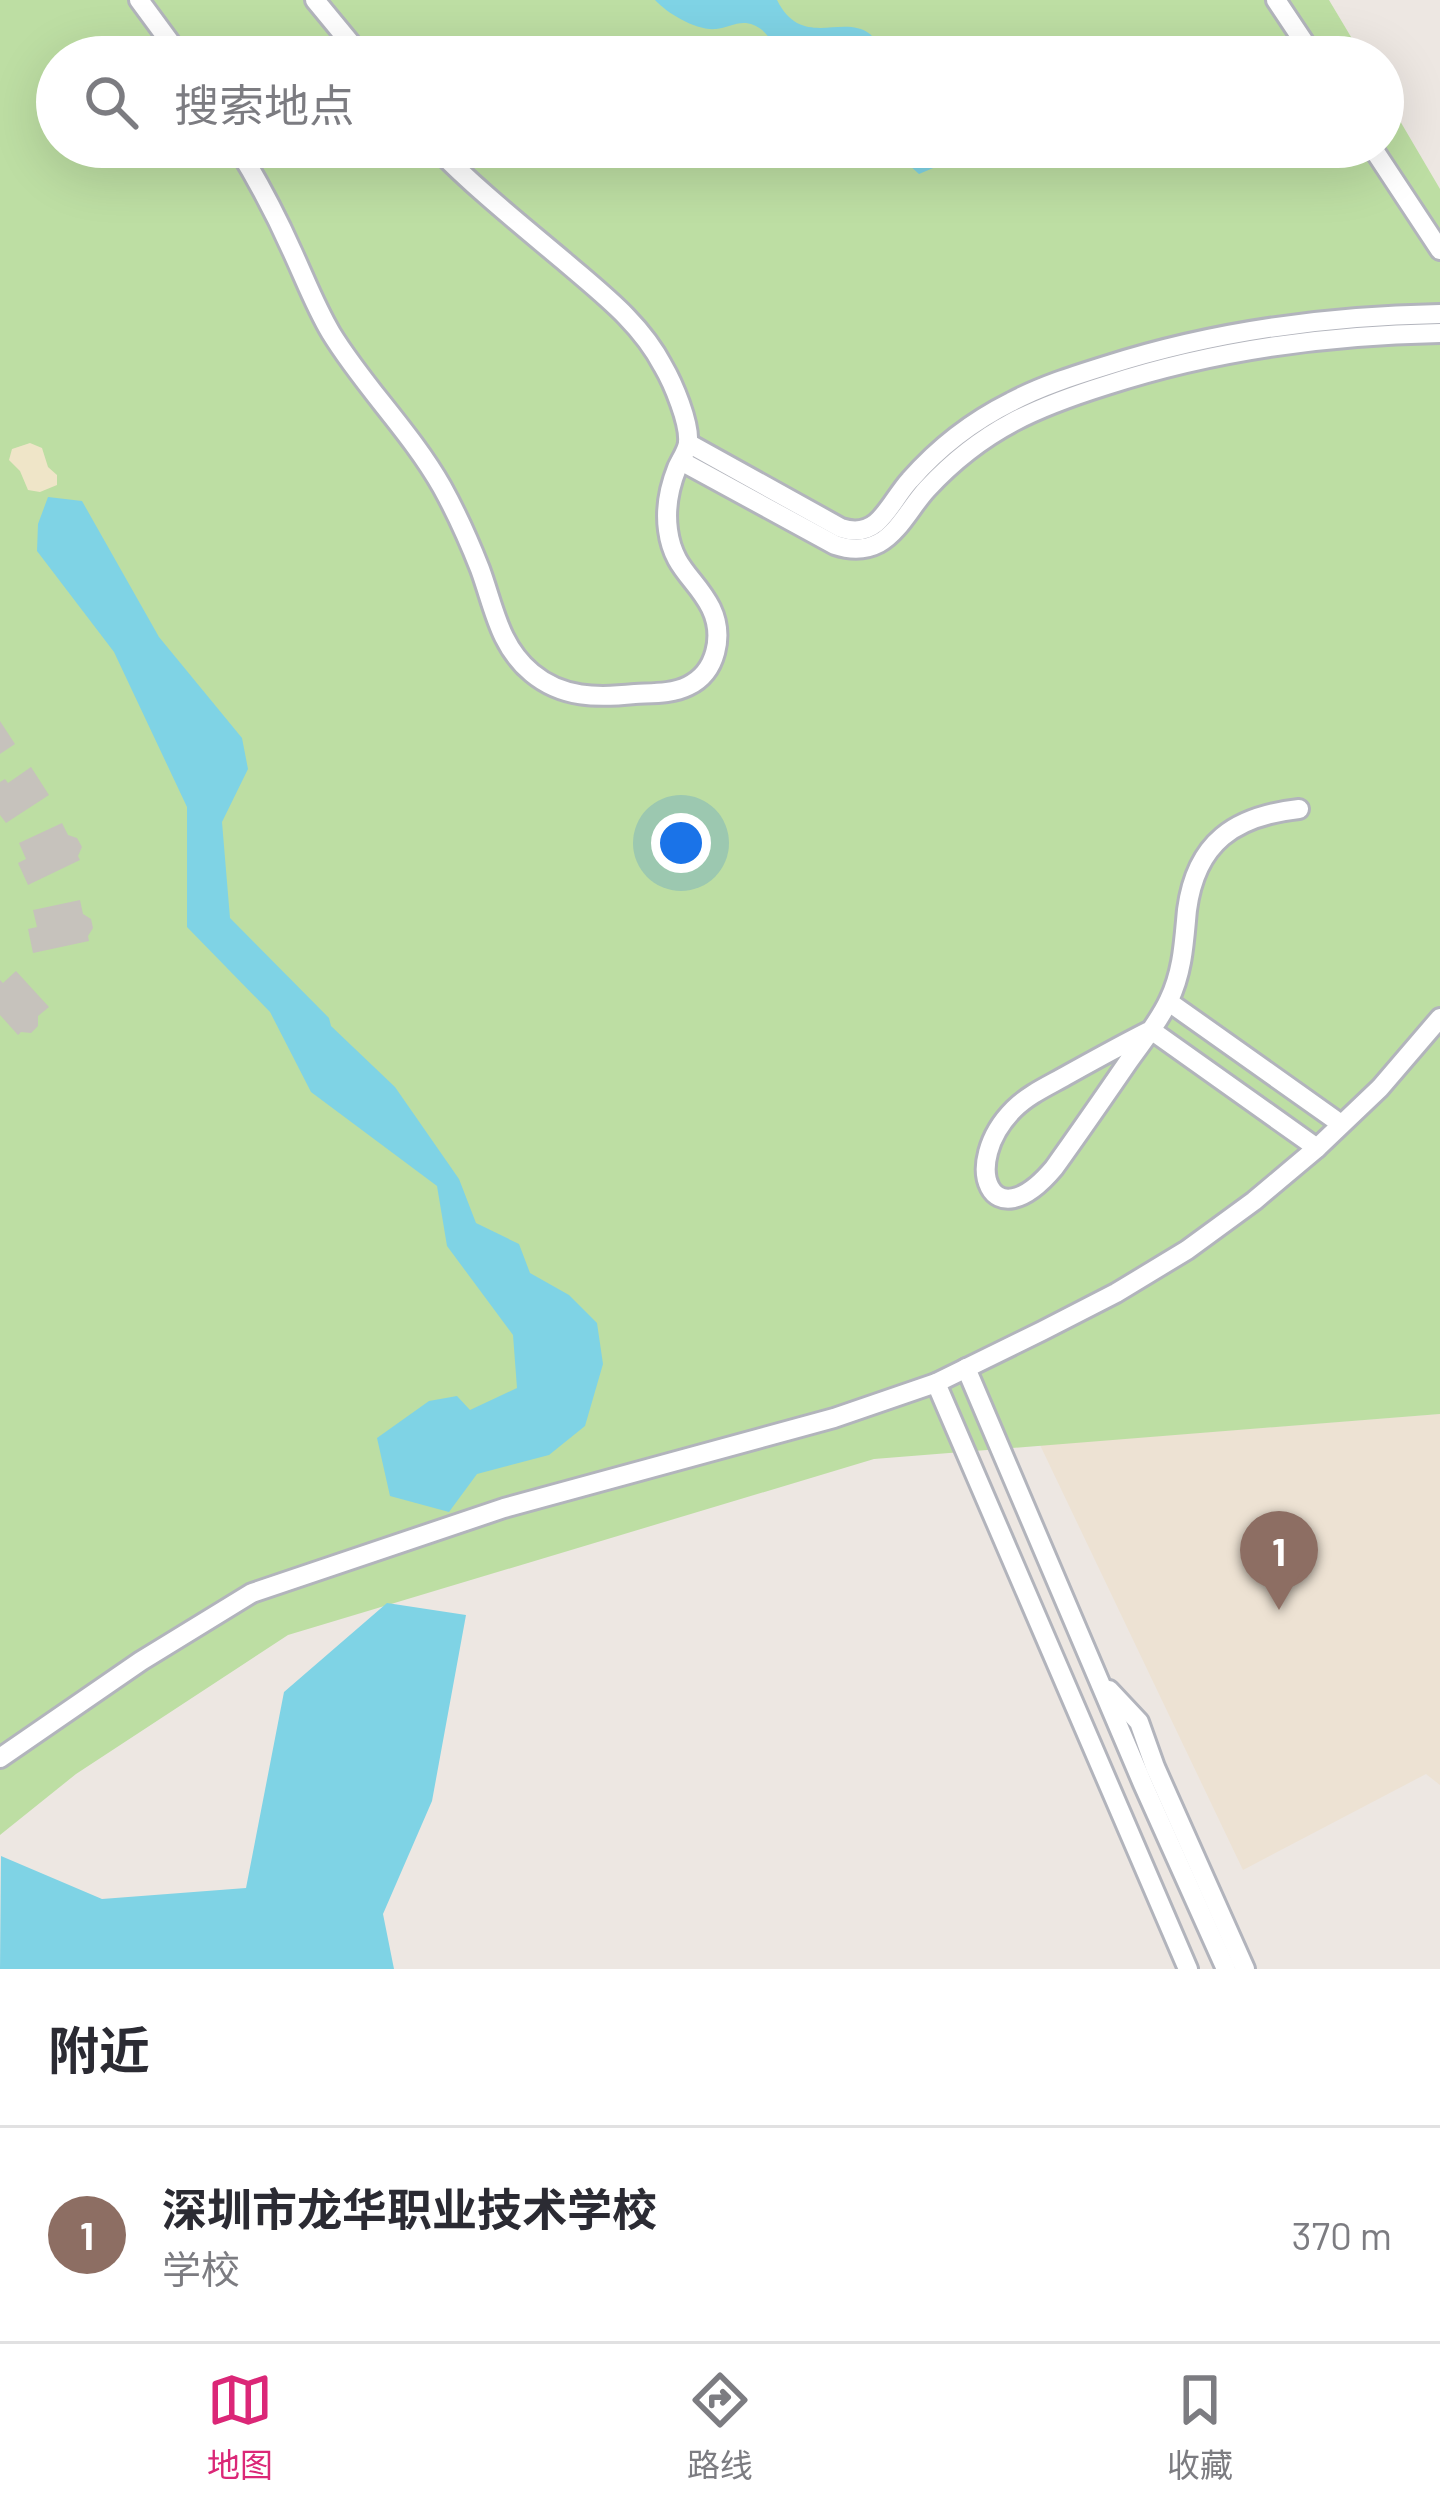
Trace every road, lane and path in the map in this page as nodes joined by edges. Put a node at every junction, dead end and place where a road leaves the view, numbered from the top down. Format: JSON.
{"nodes":[{"id":1,"x":140,"y":0,"type":"edge"},
{"id":2,"x":314,"y":0,"type":"edge"},
{"id":3,"x":1276,"y":0,"type":"edge"},
{"id":4,"x":166,"y":36,"type":"edge"},
{"id":5,"x":344,"y":36,"type":"edge"},
{"id":6,"x":1299,"y":36,"type":"edge"},
{"id":7,"x":249,"y":168,"type":"edge"},
{"id":8,"x":457,"y":168,"type":"edge"},
{"id":9,"x":1386,"y":168,"type":"edge"},
{"id":10,"x":1440,"y":250,"type":"edge"},
{"id":11,"x":1440,"y":314,"type":"edge"},
{"id":12,"x":1440,"y":333,"type":"edge"},
{"id":13,"x":684,"y":452,"type":"junction"},
{"id":14,"x":1299,"y":809,"type":"dead end"},
{"id":15,"x":1168,"y":1002,"type":"junction"},
{"id":16,"x":1440,"y":1018,"type":"edge"},
{"id":17,"x":1150,"y":1030,"type":"junction"},
{"id":18,"x":1341,"y":1124,"type":"junction"},
{"id":19,"x":1317,"y":1148,"type":"junction"},
{"id":20,"x":966,"y":1368,"type":"junction"},
{"id":21,"x":936,"y":1383,"type":"junction"},
{"id":22,"x":1098,"y":1678,"type":"junction"},
{"id":23,"x":0,"y":1758,"type":"edge"},
{"id":24,"x":1189,"y":1969,"type":"edge"},
{"id":25,"x":1226,"y":1969,"type":"edge"},
{"id":26,"x":1245,"y":1969,"type":"edge"}],
"edges":[{"from":1,"to":4,"type":"street"},
{"from":2,"to":5,"type":"street"},
{"from":3,"to":6,"type":"street"},
{"from":7,"to":13,"type":"street"},
{"from":8,"to":13,"type":"street"},
{"from":9,"to":10,"type":"street"},
{"from":11,"to":13,"type":"street"},
{"from":12,"to":13,"type":"street"},
{"from":14,"to":15,"type":"street"},
{"from":15,"to":17,"type":"street"},
{"from":15,"to":18,"type":"street"},
{"from":16,"to":18,"type":"street"},
{"from":17,"to":17,"type":"street"},
{"from":17,"to":19,"type":"street"},
{"from":18,"to":19,"type":"street"},
{"from":19,"to":20,"type":"street"},
{"from":20,"to":21,"type":"street"},
{"from":20,"to":22,"type":"street"},
{"from":21,"to":23,"type":"street"},
{"from":21,"to":24,"type":"street"},
{"from":22,"to":25,"type":"street"},
{"from":22,"to":26,"type":"street"}]}
